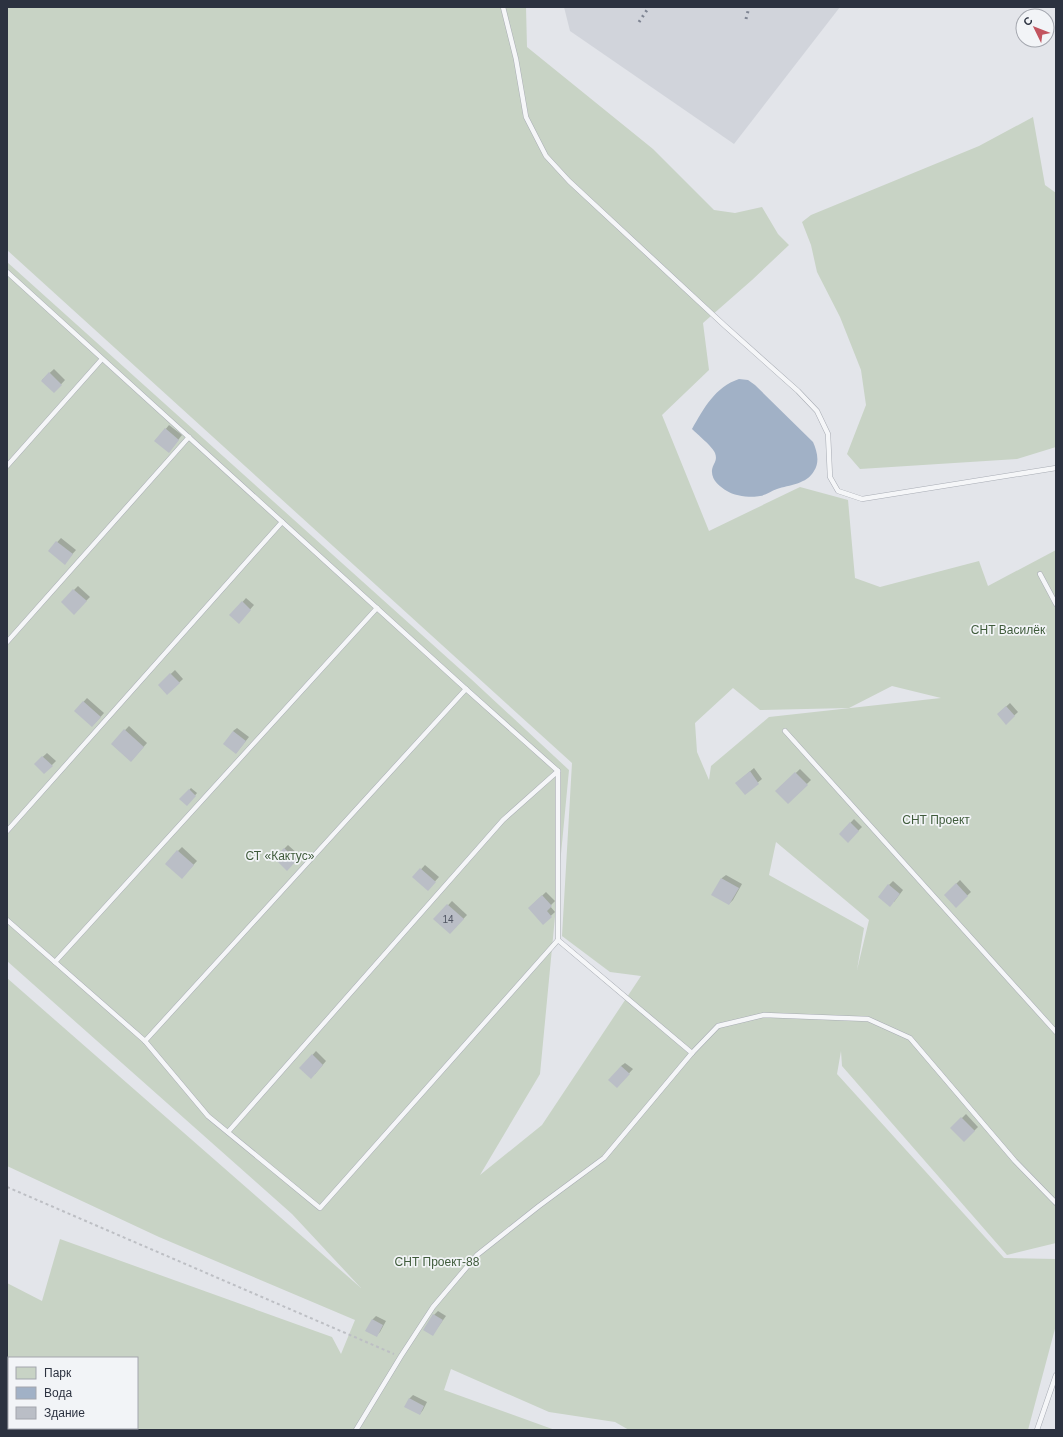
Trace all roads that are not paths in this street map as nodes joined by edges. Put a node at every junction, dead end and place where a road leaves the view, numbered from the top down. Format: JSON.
{"nodes":[{"id":1,"x":503,"y":7,"type":"edge"},
{"id":2,"x":7,"y":272,"type":"edge"},
{"id":3,"x":102,"y":359,"type":"junction"},
{"id":4,"x":189,"y":437,"type":"junction"},
{"id":5,"x":7,"y":466,"type":"edge"},
{"id":6,"x":1056,"y":468,"type":"edge"},
{"id":7,"x":282,"y":522,"type":"junction"},
{"id":8,"x":1040,"y":574,"type":"dead end"},
{"id":9,"x":1056,"y":604,"type":"edge"},
{"id":10,"x":377,"y":608,"type":"junction"},
{"id":11,"x":7,"y":642,"type":"edge"},
{"id":12,"x":466,"y":689,"type":"junction"},
{"id":13,"x":785,"y":731,"type":"dead end"},
{"id":14,"x":558,"y":771,"type":"junction"},
{"id":15,"x":7,"y":831,"type":"edge"},
{"id":16,"x":7,"y":920,"type":"edge"},
{"id":17,"x":558,"y":940,"type":"junction"},
{"id":18,"x":55,"y":962,"type":"junction"},
{"id":19,"x":1056,"y":1032,"type":"edge"},
{"id":20,"x":144,"y":1041,"type":"junction"},
{"id":21,"x":692,"y":1053,"type":"junction"},
{"id":22,"x":228,"y":1132,"type":"junction"},
{"id":23,"x":1056,"y":1203,"type":"edge"},
{"id":24,"x":1056,"y":1375,"type":"edge"},
{"id":25,"x":356,"y":1430,"type":"edge"},
{"id":26,"x":1037,"y":1430,"type":"edge"}],
"edges":[{"from":1,"to":6,"type":"lane"},
{"from":2,"to":3,"type":"lane"},
{"from":3,"to":4,"type":"lane"},
{"from":3,"to":5,"type":"lane"},
{"from":4,"to":7,"type":"lane"},
{"from":4,"to":11,"type":"lane"},
{"from":7,"to":10,"type":"lane"},
{"from":7,"to":15,"type":"lane"},
{"from":8,"to":9,"type":"lane"},
{"from":10,"to":12,"type":"lane"},
{"from":10,"to":18,"type":"lane"},
{"from":12,"to":14,"type":"lane"},
{"from":12,"to":20,"type":"lane"},
{"from":13,"to":19,"type":"lane"},
{"from":14,"to":17,"type":"lane"},
{"from":14,"to":22,"type":"lane"},
{"from":16,"to":18,"type":"lane"},
{"from":17,"to":21,"type":"lane"},
{"from":17,"to":22,"type":"lane"},
{"from":18,"to":20,"type":"lane"},
{"from":20,"to":22,"type":"lane"},
{"from":21,"to":23,"type":"lane"},
{"from":21,"to":25,"type":"lane"},
{"from":24,"to":26,"type":"lane"}]}
